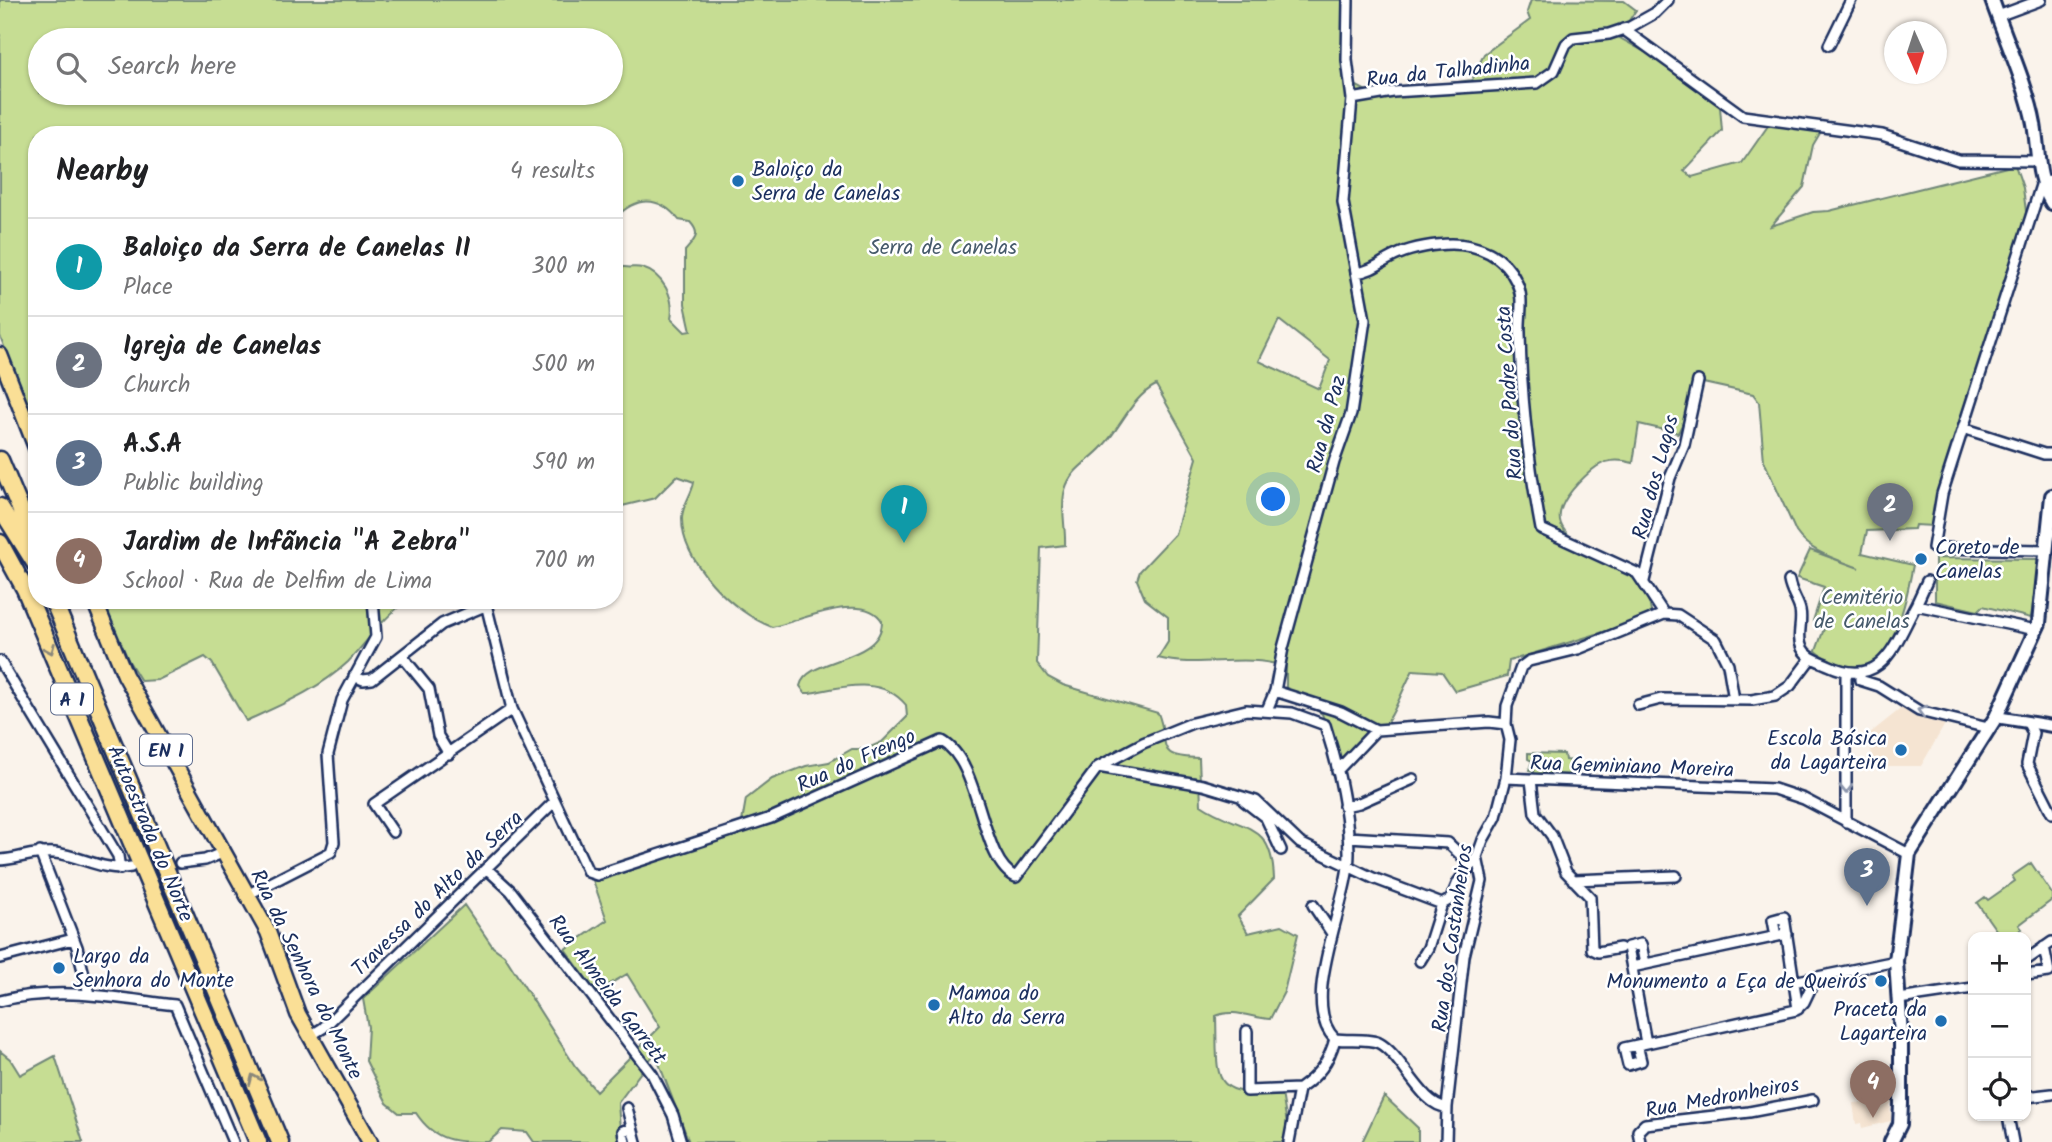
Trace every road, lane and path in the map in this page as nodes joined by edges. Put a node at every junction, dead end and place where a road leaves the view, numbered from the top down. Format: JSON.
{"nodes":[{"id":1,"x":1348,"y":0,"type":"edge"},
{"id":2,"x":1668,"y":0,"type":"edge"},
{"id":3,"x":1851,"y":0,"type":"edge"},
{"id":4,"x":1992,"y":0,"type":"edge"},
{"id":5,"x":2041,"y":0,"type":"edge"},
{"id":6,"x":1998,"y":16,"type":"junction"},
{"id":7,"x":1623,"y":29,"type":"junction"},
{"id":8,"x":1829,"y":45,"type":"dead end"},
{"id":9,"x":1352,"y":99,"type":"junction"},
{"id":10,"x":2036,"y":161,"type":"junction"},
{"id":11,"x":2047,"y":181,"type":"edge"},
{"id":12,"x":2052,"y":203,"type":"edge"},
{"id":13,"x":1356,"y":273,"type":"junction"},
{"id":14,"x":0,"y":355,"type":"edge"},
{"id":15,"x":1698,"y":381,"type":"dead end"},
{"id":16,"x":28,"y":427,"type":"edge"},
{"id":17,"x":1964,"y":428,"type":"junction"},
{"id":18,"x":2052,"y":454,"type":"edge"},
{"id":19,"x":0,"y":460,"type":"edge"},
{"id":20,"x":2052,"y":496,"type":"edge"},
{"id":21,"x":0,"y":507,"type":"edge"},
{"id":22,"x":28,"y":527,"type":"edge"},
{"id":23,"x":0,"y":543,"type":"edge"},
{"id":24,"x":2047,"y":550,"type":"junction"},
{"id":25,"x":28,"y":552,"type":"edge"},
{"id":26,"x":1644,"y":580,"type":"junction"},
{"id":27,"x":1789,"y":580,"type":"dead end"},
{"id":28,"x":1927,"y":581,"type":"dead end"},
{"id":29,"x":28,"y":599,"type":"edge"},
{"id":30,"x":1916,"y":605,"type":"junction"},
{"id":31,"x":33,"y":609,"type":"edge"},
{"id":32,"x":57,"y":609,"type":"edge"},
{"id":33,"x":98,"y":609,"type":"edge"},
{"id":34,"x":374,"y":609,"type":"edge"},
{"id":35,"x":473,"y":609,"type":"edge"},
{"id":36,"x":487,"y":609,"type":"edge"},
{"id":37,"x":1664,"y":614,"type":"junction"},
{"id":38,"x":2036,"y":630,"type":"junction"},
{"id":39,"x":402,"y":656,"type":"junction"},
{"id":40,"x":1811,"y":658,"type":"junction"},
{"id":41,"x":0,"y":661,"type":"edge"},
{"id":42,"x":1846,"y":672,"type":"junction"},
{"id":43,"x":1860,"y":672,"type":"junction"},
{"id":44,"x":354,"y":676,"type":"junction"},
{"id":45,"x":1275,"y":691,"type":"junction"},
{"id":46,"x":1734,"y":700,"type":"junction"},
{"id":47,"x":1639,"y":705,"type":"dead end"},
{"id":48,"x":512,"y":709,"type":"junction"},
{"id":49,"x":1267,"y":710,"type":"junction"},
{"id":50,"x":1996,"y":717,"type":"junction"},
{"id":51,"x":2028,"y":723,"type":"junction"},
{"id":52,"x":1506,"y":724,"type":"junction"},
{"id":53,"x":2052,"y":726,"type":"edge"},
{"id":54,"x":1988,"y":729,"type":"junction"},
{"id":55,"x":1376,"y":730,"type":"junction"},
{"id":56,"x":449,"y":754,"type":"junction"},
{"id":57,"x":1098,"y":768,"type":"junction"},
{"id":58,"x":1337,"y":771,"type":"junction"},
{"id":59,"x":1506,"y":778,"type":"junction"},
{"id":60,"x":1413,"y":779,"type":"dead end"},
{"id":61,"x":1531,"y":780,"type":"junction"},
{"id":62,"x":1240,"y":796,"type":"junction"},
{"id":63,"x":555,"y":801,"type":"junction"},
{"id":64,"x":1344,"y":806,"type":"junction"},
{"id":65,"x":2052,"y":813,"type":"edge"},
{"id":66,"x":1846,"y":822,"type":"junction"},
{"id":67,"x":393,"y":832,"type":"dead end"},
{"id":68,"x":1348,"y":837,"type":"junction"},
{"id":69,"x":1282,"y":850,"type":"dead end"},
{"id":70,"x":40,"y":852,"type":"junction"},
{"id":71,"x":222,"y":853,"type":"junction"},
{"id":72,"x":1909,"y":854,"type":"junction"},
{"id":73,"x":0,"y":860,"type":"edge"},
{"id":74,"x":1474,"y":860,"type":"junction"},
{"id":75,"x":180,"y":863,"type":"dead end"},
{"id":76,"x":1348,"y":864,"type":"junction"},
{"id":77,"x":131,"y":867,"type":"dead end"},
{"id":78,"x":120,"y":869,"type":"junction"},
{"id":79,"x":487,"y":869,"type":"junction"},
{"id":80,"x":1676,"y":876,"type":"dead end"},
{"id":81,"x":1573,"y":880,"type":"junction"},
{"id":82,"x":247,"y":895,"type":"junction"},
{"id":83,"x":1442,"y":904,"type":"junction"},
{"id":84,"x":1313,"y":905,"type":"dead end"},
{"id":85,"x":1331,"y":932,"type":"junction"},
{"id":86,"x":1787,"y":934,"type":"junction"},
{"id":87,"x":1776,"y":936,"type":"junction"},
{"id":88,"x":74,"y":939,"type":"junction"},
{"id":89,"x":2048,"y":945,"type":"edge"},
{"id":90,"x":1624,"y":948,"type":"junction"},
{"id":91,"x":2031,"y":957,"type":"edge"},
{"id":92,"x":0,"y":958,"type":"edge"},
{"id":93,"x":1420,"y":961,"type":"dead end"},
{"id":94,"x":1896,"y":961,"type":"junction"},
{"id":95,"x":1645,"y":964,"type":"junction"},
{"id":96,"x":1632,"y":967,"type":"junction"},
{"id":97,"x":2031,"y":974,"type":"edge"},
{"id":98,"x":1815,"y":979,"type":"junction"},
{"id":99,"x":1793,"y":982,"type":"junction"},
{"id":100,"x":1968,"y":989,"type":"edge"},
{"id":101,"x":89,"y":994,"type":"junction"},
{"id":102,"x":1899,"y":999,"type":"junction"},
{"id":103,"x":0,"y":1001,"type":"edge"},
{"id":104,"x":1797,"y":1009,"type":"junction"},
{"id":105,"x":1247,"y":1031,"type":"dead end"},
{"id":106,"x":310,"y":1036,"type":"junction"},
{"id":107,"x":1335,"y":1039,"type":"junction"},
{"id":108,"x":1299,"y":1089,"type":"junction"},
{"id":109,"x":2052,"y":1094,"type":"edge"},
{"id":110,"x":2031,"y":1096,"type":"edge"},
{"id":111,"x":1813,"y":1100,"type":"dead end"},
{"id":112,"x":1447,"y":1107,"type":"junction"},
{"id":113,"x":627,"y":1108,"type":"dead end"},
{"id":114,"x":2009,"y":1121,"type":"edge"},
{"id":115,"x":632,"y":1128,"type":"junction"},
{"id":116,"x":233,"y":1142,"type":"edge"},
{"id":117,"x":258,"y":1142,"type":"edge"},
{"id":118,"x":281,"y":1142,"type":"edge"},
{"id":119,"x":370,"y":1142,"type":"edge"},
{"id":120,"x":625,"y":1142,"type":"edge"},
{"id":121,"x":636,"y":1142,"type":"edge"},
{"id":122,"x":681,"y":1142,"type":"edge"},
{"id":123,"x":1289,"y":1142,"type":"edge"},
{"id":124,"x":1446,"y":1142,"type":"edge"},
{"id":125,"x":1640,"y":1142,"type":"edge"},
{"id":126,"x":1891,"y":1142,"type":"edge"},
{"id":127,"x":2013,"y":1142,"type":"edge"}],
"edges":[{"from":1,"to":9,"type":"street","name":"Rua da Paz"},
{"from":2,"to":7,"type":"street","name":"Rua da Talhadinha"},
{"from":3,"to":8,"type":"street"},
{"from":4,"to":6,"type":"main road"},
{"from":5,"to":6,"type":"street"},
{"from":6,"to":10,"type":"main road"},
{"from":7,"to":9,"type":"street","name":"Rua da Talhadinha"},
{"from":7,"to":10,"type":"street"},
{"from":9,"to":13,"type":"street","name":"Rua da Paz"},
{"from":10,"to":11,"type":"main road"},
{"from":11,"to":12,"type":"main road"},
{"from":11,"to":17,"type":"street"},
{"from":13,"to":26,"type":"street","name":"Rua do Padre Costa"},
{"from":13,"to":45,"type":"street","name":"Rua da Paz"},
{"from":14,"to":16,"type":"main road"},
{"from":15,"to":26,"type":"street","name":"Rua dos Lagos"},
{"from":17,"to":18,"type":"street"},
{"from":17,"to":24,"type":"street"},
{"from":19,"to":22,"type":"highway"},
{"from":20,"to":24,"type":"main road"},
{"from":21,"to":25,"type":"highway"},
{"from":23,"to":29,"type":"highway","name":"Autoestrada do Norte","number":"A 1","one_way":true},
{"from":24,"to":38,"type":"main road"},
{"from":26,"to":37,"type":"street","name":"Rua do Padre Costa"},
{"from":27,"to":40,"type":"street"},
{"from":28,"to":30,"type":"street"},
{"from":30,"to":38,"type":"street"},
{"from":30,"to":43,"type":"street"},
{"from":31,"to":117,"type":"highway","name":"Autoestrada do Norte","number":"A 1","one_way":true},
{"from":118,"to":32,"type":"highway","name":"Autoestrada do Norte","number":"A 1","one_way":true},
{"from":33,"to":71,"type":"main road","name":"Rua da Senhora do Monte","number":"EN 1"},
{"from":34,"to":44,"type":"street"},
{"from":35,"to":39,"type":"street"},
{"from":36,"to":48,"type":"street"},
{"from":37,"to":46,"type":"street"},
{"from":37,"to":52,"type":"street","name":"Rua dos Castanheiros"},
{"from":38,"to":50,"type":"main road"},
{"from":39,"to":44,"type":"street"},
{"from":39,"to":56,"type":"street"},
{"from":40,"to":42,"type":"street"},
{"from":40,"to":46,"type":"street"},
{"from":41,"to":78,"type":"street"},
{"from":42,"to":43,"type":"street"},
{"from":42,"to":66,"type":"street","one_way":true},
{"from":54,"to":43,"type":"street","one_way":true},
{"from":44,"to":82,"type":"street"},
{"from":45,"to":49,"type":"street","name":"Rua da Paz"},
{"from":45,"to":55,"type":"street"},
{"from":46,"to":47,"type":"street"},
{"from":48,"to":56,"type":"street"},
{"from":48,"to":63,"type":"street"},
{"from":49,"to":57,"type":"street","name":"Rua do Frengo"},
{"from":49,"to":58,"type":"street","name":"Rua do Frengo"},
{"from":50,"to":51,"type":"street"},
{"from":50,"to":54,"type":"main road"},
{"from":51,"to":53,"type":"street"},
{"from":51,"to":65,"type":"street"},
{"from":52,"to":55,"type":"street"},
{"from":52,"to":59,"type":"street","name":"Rua dos Castanheiros"},
{"from":54,"to":72,"type":"main road"},
{"from":55,"to":58,"type":"street"},
{"from":56,"to":67,"type":"street"},
{"from":57,"to":62,"type":"street"},
{"from":57,"to":63,"type":"street","name":"Rua do Frengo"},
{"from":58,"to":64,"type":"street","name":"Rua do Frengo"},
{"from":59,"to":61,"type":"street","name":"Rua Geminiano Moreira"},
{"from":59,"to":74,"type":"street","name":"Rua dos Castanheiros"},
{"from":60,"to":64,"type":"street"},
{"from":61,"to":66,"type":"street","name":"Rua Geminiano Moreira"},
{"from":61,"to":81,"type":"street"},
{"from":62,"to":69,"type":"street"},
{"from":62,"to":76,"type":"street"},
{"from":63,"to":79,"type":"street","name":"Travessa do Alto da Serra"},
{"from":64,"to":68,"type":"street","name":"Rua do Frengo"},
{"from":66,"to":72,"type":"street","name":"Rua Geminiano Moreira"},
{"from":68,"to":74,"type":"street"},
{"from":68,"to":76,"type":"street","name":"Rua do Frengo"},
{"from":70,"to":73,"type":"street"},
{"from":70,"to":78,"type":"street"},
{"from":70,"to":88,"type":"street"},
{"from":71,"to":75,"type":"street"},
{"from":71,"to":82,"type":"main road","name":"Rua da Senhora do Monte","number":"EN 1"},
{"from":72,"to":94,"type":"main road"},
{"from":74,"to":83,"type":"street"},
{"from":74,"to":112,"type":"street","name":"Rua dos Castanheiros"},
{"from":76,"to":83,"type":"street"},
{"from":76,"to":85,"type":"street","name":"Rua do Frengo"},
{"from":77,"to":78,"type":"street"},
{"from":79,"to":106,"type":"street","name":"Travessa do Alto da Serra"},
{"from":79,"to":122,"type":"street","name":"Rua Almeida Garrett"},
{"from":80,"to":81,"type":"street"},
{"from":81,"to":90,"type":"street"},
{"from":82,"to":106,"type":"main road","name":"Rua da Senhora do Monte","number":"EN 1"},
{"from":83,"to":93,"type":"street"},
{"from":84,"to":85,"type":"street"},
{"from":85,"to":107,"type":"street","name":"Rua do Frengo"},
{"from":86,"to":87,"type":"street"},
{"from":86,"to":87,"type":"street"},
{"from":86,"to":99,"type":"street"},
{"from":87,"to":95,"type":"street"},
{"from":88,"to":92,"type":"street"},
{"from":88,"to":101,"type":"street"},
{"from":89,"to":91,"type":"street"},
{"from":89,"to":97,"type":"street"},
{"from":90,"to":95,"type":"street"},
{"from":90,"to":96,"type":"street"},
{"from":94,"to":98,"type":"street"},
{"from":94,"to":102,"type":"main road"},
{"from":95,"to":96,"type":"street"},
{"from":96,"to":104,"type":"street"},
{"from":98,"to":99,"type":"street"},
{"from":98,"to":104,"type":"street"},
{"from":99,"to":104,"type":"street"},
{"from":100,"to":102,"type":"street"},
{"from":101,"to":103,"type":"street"},
{"from":101,"to":116,"type":"street"},
{"from":102,"to":126,"type":"main road"},
{"from":105,"to":108,"type":"street"},
{"from":106,"to":119,"type":"main road","name":"Rua da Senhora do Monte","number":"EN 1"},
{"from":107,"to":108,"type":"street"},
{"from":107,"to":112,"type":"street"},
{"from":108,"to":123,"type":"street"},
{"from":109,"to":110,"type":"street"},
{"from":111,"to":125,"type":"street","name":"Rua Medronheiros"},
{"from":112,"to":124,"type":"street","name":"Rua dos Castanheiros"},
{"from":113,"to":115,"type":"street"},
{"from":114,"to":127,"type":"street"},
{"from":115,"to":120,"type":"street"},
{"from":115,"to":121,"type":"street"}]}
